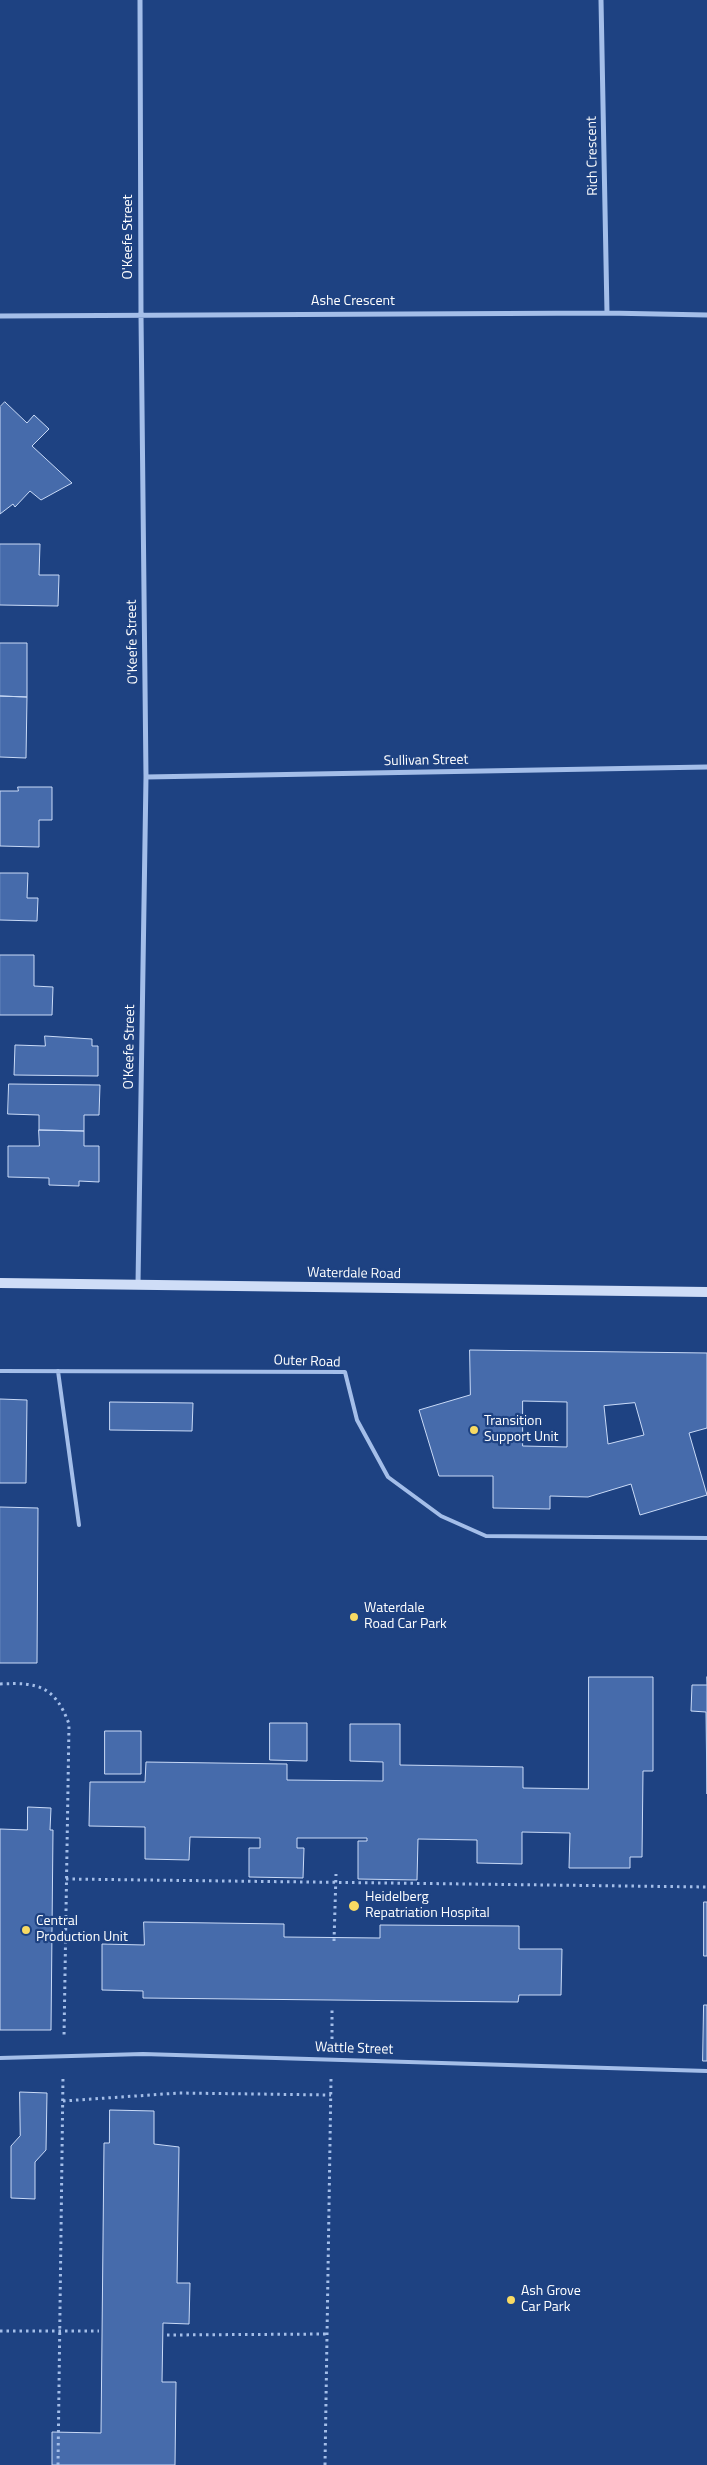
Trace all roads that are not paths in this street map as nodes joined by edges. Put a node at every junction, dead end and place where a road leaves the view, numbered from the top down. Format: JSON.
{"nodes":[{"id":1,"x":140,"y":0,"type":"edge"},
{"id":2,"x":602,"y":0,"type":"edge"},
{"id":3,"x":607,"y":312,"type":"junction"},
{"id":4,"x":141,"y":315,"type":"junction"},
{"id":5,"x":707,"y":315,"type":"edge"},
{"id":6,"x":0,"y":316,"type":"edge"},
{"id":7,"x":707,"y":767,"type":"edge"},
{"id":8,"x":146,"y":777,"type":"junction"},
{"id":9,"x":0,"y":1283,"type":"edge"},
{"id":10,"x":138,"y":1284,"type":"junction"},
{"id":11,"x":707,"y":1292,"type":"edge"},
{"id":12,"x":0,"y":1371,"type":"edge"},
{"id":13,"x":58,"y":1371,"type":"junction"},
{"id":14,"x":79,"y":1525,"type":"dead end"},
{"id":15,"x":707,"y":1538,"type":"edge"},
{"id":16,"x":0,"y":2058,"type":"edge"},
{"id":17,"x":707,"y":2071,"type":"edge"}],
"edges":[{"from":1,"to":4,"type":"street","name":"O'Keefe Street"},
{"from":2,"to":3,"type":"street","name":"Rich Crescent"},
{"from":3,"to":4,"type":"street","name":"Ashe Crescent"},
{"from":3,"to":5,"type":"street","name":"Ashe Crescent"},
{"from":4,"to":6,"type":"street","name":"Ashe Crescent"},
{"from":4,"to":8,"type":"street","name":"O'Keefe Street"},
{"from":7,"to":8,"type":"street","name":"Sullivan Street"},
{"from":8,"to":10,"type":"street","name":"O'Keefe Street"},
{"from":9,"to":10,"type":"street","name":"Waterdale Road"},
{"from":10,"to":11,"type":"street","name":"Waterdale Road"},
{"from":12,"to":13,"type":"lane","name":"Outer Road"},
{"from":13,"to":14,"type":"lane"},
{"from":13,"to":15,"type":"lane","name":"Outer Road"},
{"from":16,"to":17,"type":"lane","name":"Wattle Street"}]}
